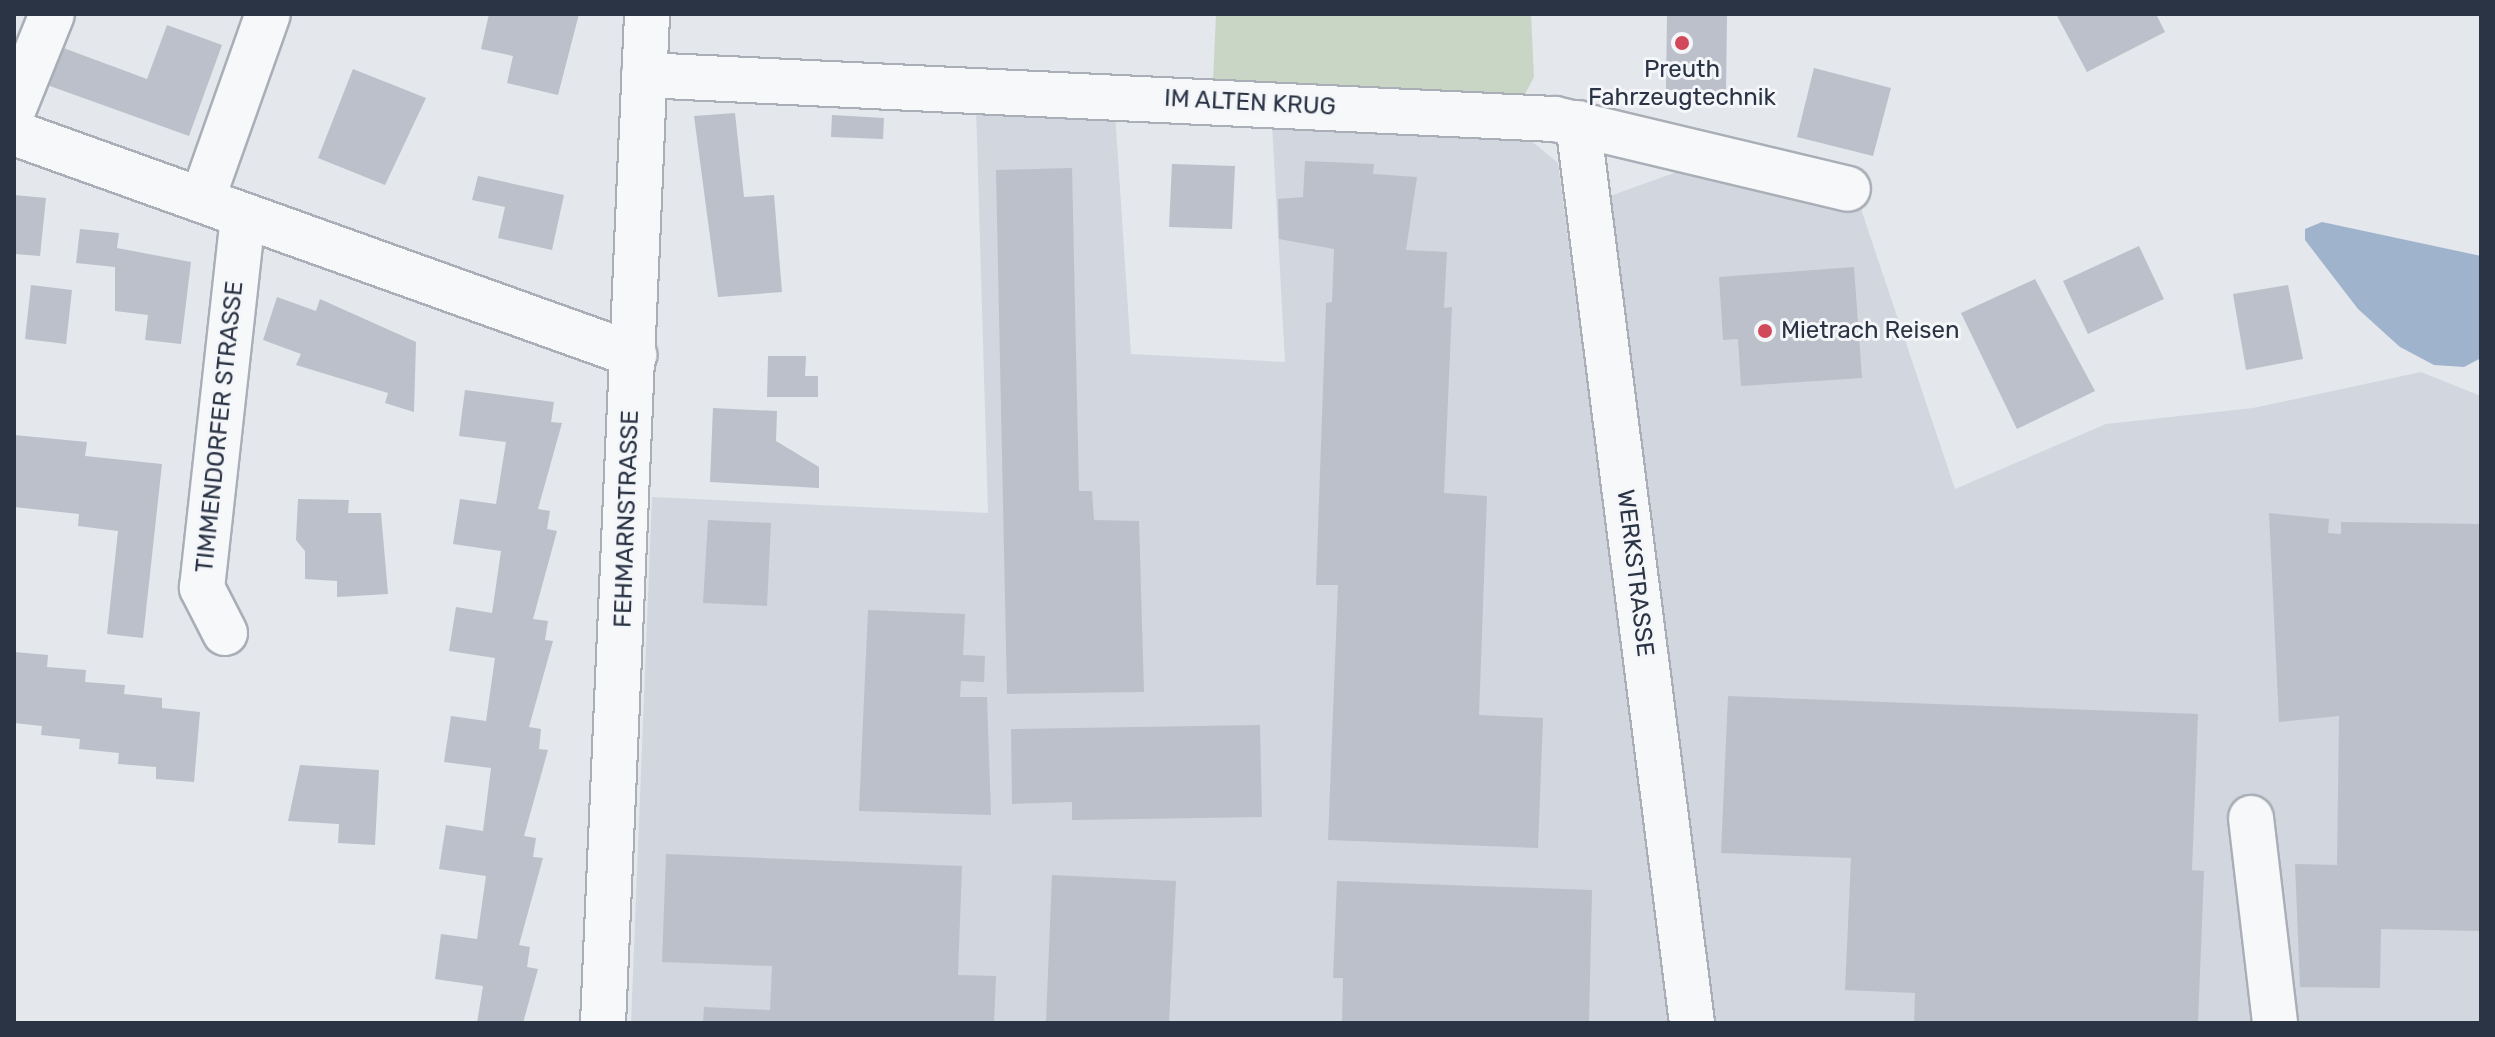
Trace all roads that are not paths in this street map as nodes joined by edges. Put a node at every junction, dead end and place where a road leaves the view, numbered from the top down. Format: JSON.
{"nodes":[{"id":1,"x":52,"y":14,"type":"edge"},
{"id":2,"x":268,"y":14,"type":"edge"},
{"id":3,"x":647,"y":14,"type":"edge"},
{"id":4,"x":644,"y":75,"type":"junction"},
{"id":5,"x":14,"y":108,"type":"edge"},
{"id":6,"x":1578,"y":123,"type":"junction"},
{"id":7,"x":14,"y":133,"type":"edge"},
{"id":8,"x":1848,"y":189,"type":"dead end"},
{"id":9,"x":202,"y":200,"type":"junction"},
{"id":10,"x":243,"y":215,"type":"junction"},
{"id":11,"x":634,"y":355,"type":"junction"},
{"id":12,"x":225,"y":633,"type":"dead end"},
{"id":13,"x":2251,"y":818,"type":"dead end"},
{"id":14,"x":603,"y":1023,"type":"edge"},
{"id":15,"x":1692,"y":1023,"type":"edge"},
{"id":16,"x":2275,"y":1023,"type":"edge"}],
"edges":[{"from":1,"to":5,"type":"street"},
{"from":2,"to":9,"type":"street"},
{"from":3,"to":4,"type":"street","name":"FEHMARNSTRASSE"},
{"from":4,"to":6,"type":"street","name":"IM ALTEN KRUG"},
{"from":4,"to":11,"type":"street","name":"FEHMARNSTRASSE"},
{"from":6,"to":8,"type":"street","name":"IM ALTEN KRUG"},
{"from":6,"to":15,"type":"street","name":"WERKSTRASSE"},
{"from":7,"to":9,"type":"street"},
{"from":9,"to":10,"type":"street"},
{"from":10,"to":11,"type":"street"},
{"from":10,"to":12,"type":"street","name":"TIMMENDORFER STRASSE"},
{"from":11,"to":14,"type":"street","name":"FEHMARNSTRASSE"},
{"from":13,"to":16,"type":"street"}]}
